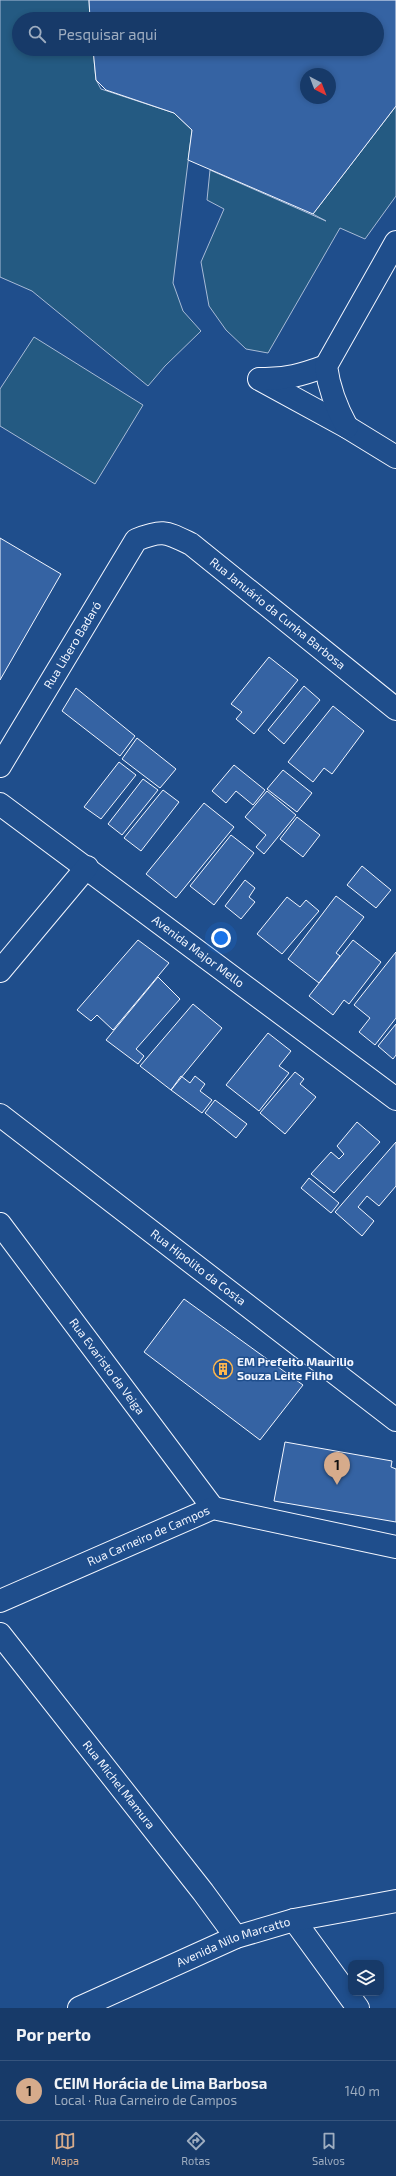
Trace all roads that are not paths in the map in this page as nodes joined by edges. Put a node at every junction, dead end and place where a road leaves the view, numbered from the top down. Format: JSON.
{"nodes":[{"id":1,"x":396,"y":242,"type":"edge"},
{"id":2,"x":326,"y":366,"type":"junction"},
{"id":3,"x":347,"y":427,"type":"junction"},
{"id":4,"x":396,"y":457,"type":"edge"},
{"id":5,"x":153,"y":534,"type":"joint"},
{"id":6,"x":396,"y":709,"type":"edge"},
{"id":7,"x":0,"y":766,"type":"edge"},
{"id":8,"x":0,"y":804,"type":"edge"},
{"id":9,"x":87,"y":867,"type":"junction"},
{"id":10,"x":0,"y":971,"type":"edge"},
{"id":11,"x":396,"y":1099,"type":"edge"},
{"id":12,"x":0,"y":1115,"type":"edge"},
{"id":13,"x":0,"y":1224,"type":"edge"},
{"id":14,"x":396,"y":1420,"type":"edge"},
{"id":15,"x":213,"y":1508,"type":"junction"},
{"id":16,"x":396,"y":1547,"type":"edge"},
{"id":17,"x":0,"y":1601,"type":"edge"},
{"id":18,"x":0,"y":1634,"type":"edge"},
{"id":19,"x":396,"y":1901,"type":"edge"},
{"id":20,"x":294,"y":1920,"type":"junction"},
{"id":21,"x":236,"y":1937,"type":"junction"},
{"id":22,"x":79,"y":2008,"type":"edge"},
{"id":23,"x":358,"y":2008,"type":"edge"}],
"edges":[{"from":1,"to":2,"type":"street"},
{"from":2,"to":3,"type":"street"},
{"from":2,"to":3,"type":"street"},
{"from":3,"to":4,"type":"street"},
{"from":5,"to":6,"type":"street","name":"Rua Januário da Cunha Barbosa"},
{"from":5,"to":7,"type":"street","name":"Rua Libero Badaró"},
{"from":8,"to":9,"type":"street","name":"Avenida Major Mello"},
{"from":9,"to":10,"type":"street"},
{"from":9,"to":11,"type":"street","name":"Avenida Major Mello"},
{"from":12,"to":14,"type":"street","name":"Rua Hipolito da Costa"},
{"from":13,"to":15,"type":"street","name":"Rua Evaristo da Veiga"},
{"from":15,"to":16,"type":"street","name":"Rua Carneiro de Campos"},
{"from":15,"to":17,"type":"street","name":"Rua Carneiro de Campos"},
{"from":18,"to":21,"type":"street","name":"Rua Michel Mamura"},
{"from":19,"to":20,"type":"street","name":"Avenida Nilo Marcatto"},
{"from":20,"to":21,"type":"street","name":"Avenida Nilo Marcatto"},
{"from":20,"to":23,"type":"street"},
{"from":21,"to":22,"type":"street","name":"Avenida Nilo Marcatto"}]}
